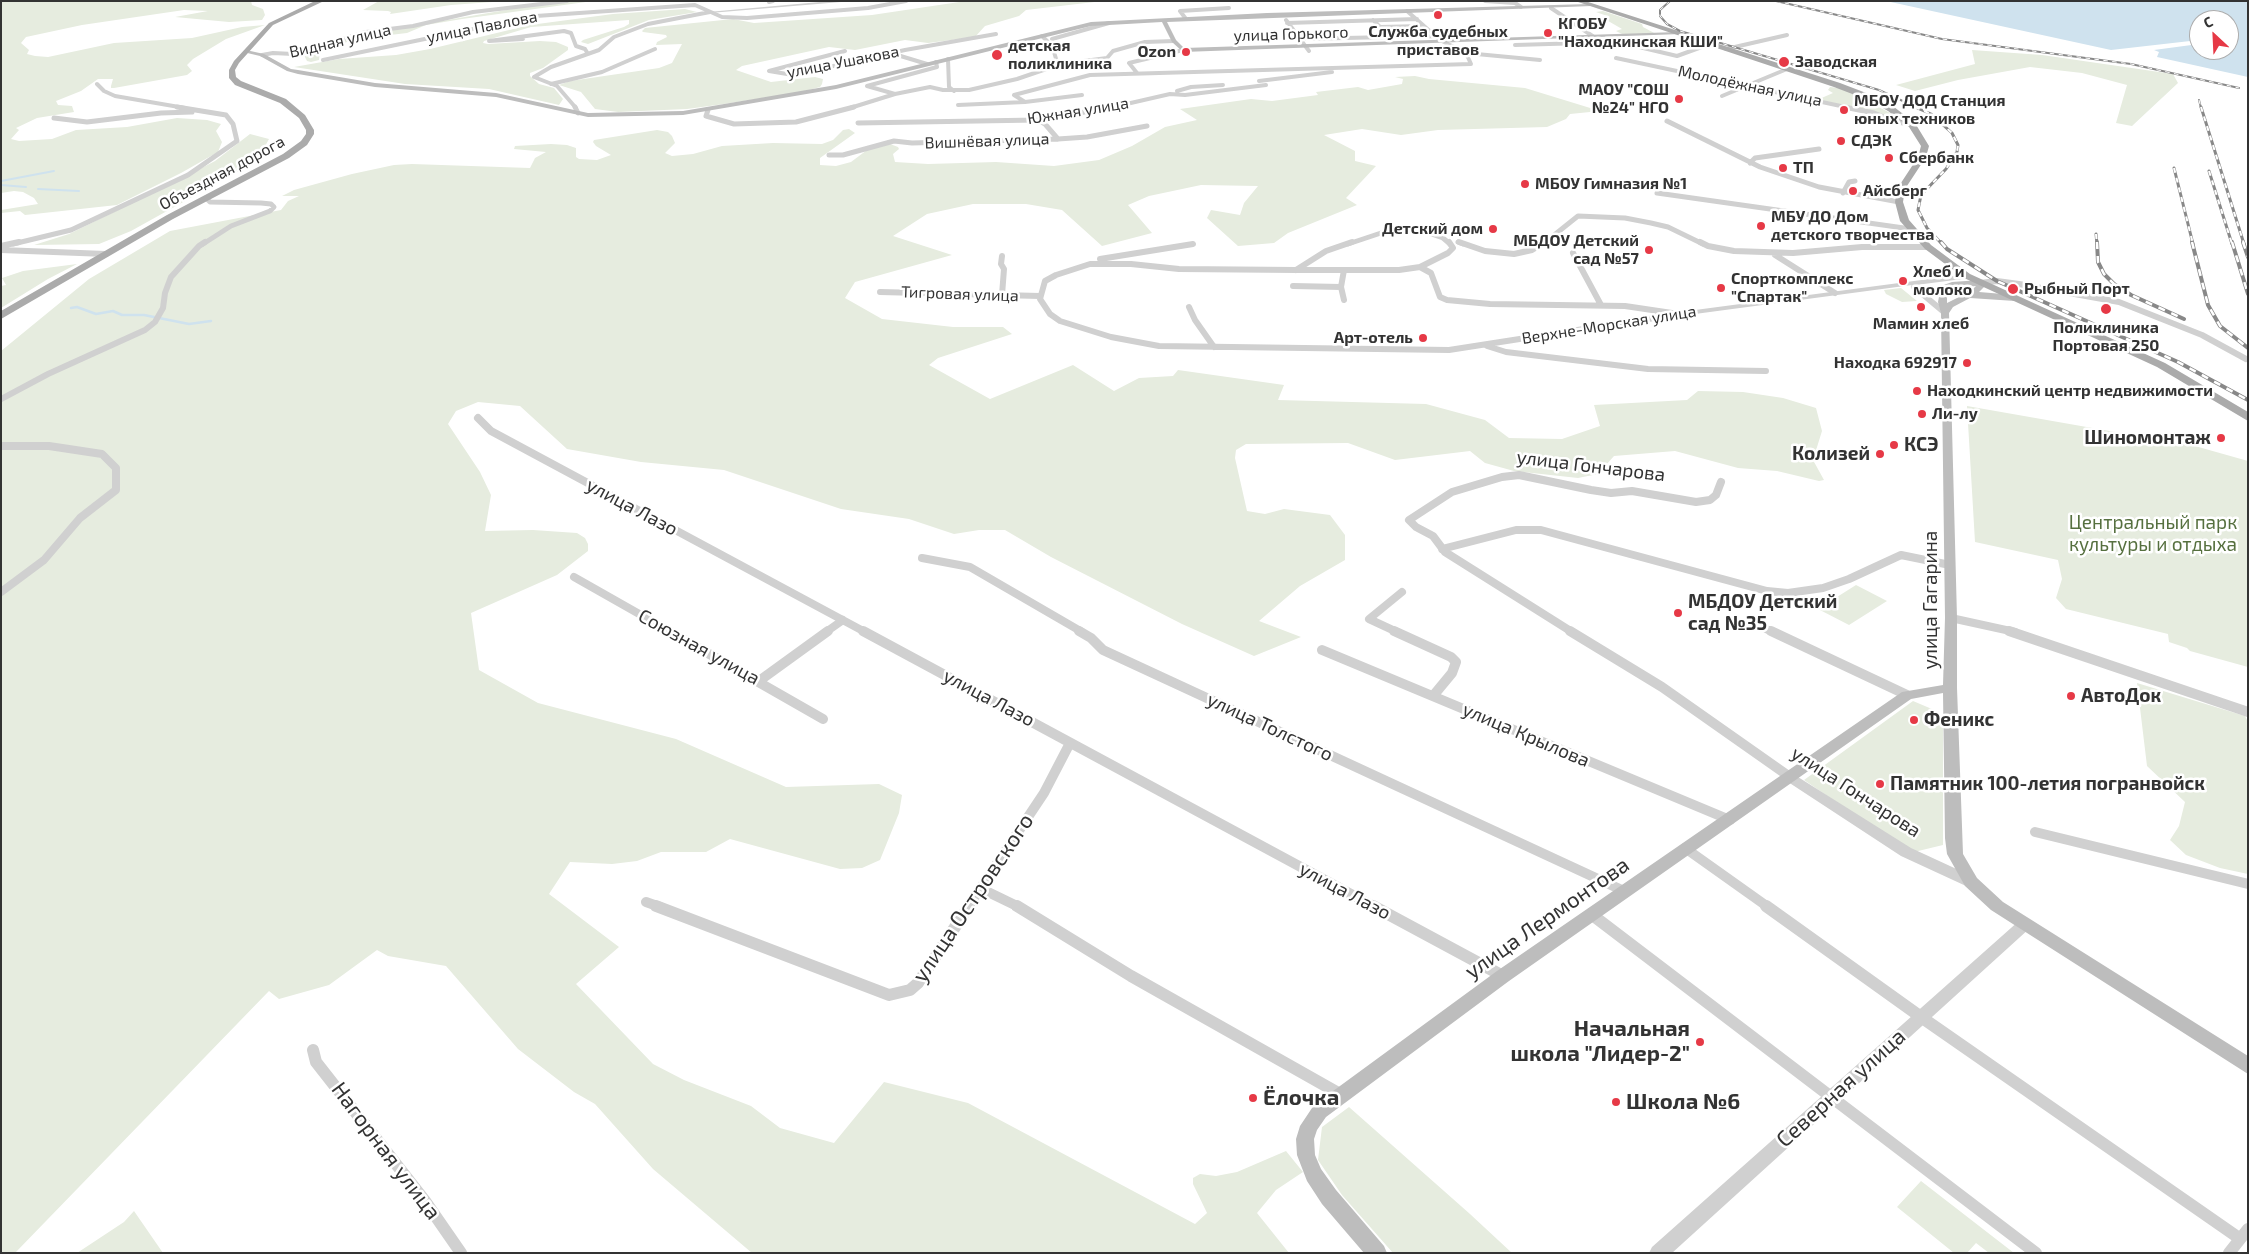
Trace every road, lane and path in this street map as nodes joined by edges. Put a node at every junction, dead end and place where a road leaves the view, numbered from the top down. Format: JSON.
{"nodes":[{"id":1,"x":321,"y":1,"type":"edge"},
{"id":2,"x":567,"y":1,"type":"edge"},
{"id":3,"x":851,"y":1,"type":"edge"},
{"id":4,"x":906,"y":1,"type":"edge"},
{"id":5,"x":1485,"y":1,"type":"edge"},
{"id":6,"x":1578,"y":1,"type":"edge"},
{"id":7,"x":1590,"y":5,"type":"junction"},
{"id":8,"x":1521,"y":7,"type":"junction"},
{"id":9,"x":1229,"y":8,"type":"dead end"},
{"id":10,"x":1551,"y":8,"type":"dead end"},
{"id":11,"x":1407,"y":11,"type":"junction"},
{"id":12,"x":710,"y":12,"type":"junction"},
{"id":13,"x":1281,"y":14,"type":"junction"},
{"id":14,"x":1186,"y":19,"type":"junction"},
{"id":15,"x":1417,"y":19,"type":"junction"},
{"id":16,"x":1164,"y":20,"type":"junction"},
{"id":17,"x":1216,"y":20,"type":"dead end"},
{"id":18,"x":1373,"y":20,"type":"junction"},
{"id":19,"x":1109,"y":23,"type":"junction"},
{"id":20,"x":1288,"y":23,"type":"junction"},
{"id":21,"x":1177,"y":25,"type":"dead end"},
{"id":22,"x":1424,"y":26,"type":"junction"},
{"id":23,"x":996,"y":34,"type":"dead end"},
{"id":24,"x":1678,"y":34,"type":"junction"},
{"id":25,"x":1787,"y":35,"type":"dead end"},
{"id":26,"x":1042,"y":36,"type":"junction"},
{"id":27,"x":1435,"y":36,"type":"junction"},
{"id":28,"x":1594,"y":37,"type":"junction"},
{"id":29,"x":1549,"y":38,"type":"junction"},
{"id":30,"x":523,"y":39,"type":"dead end"},
{"id":31,"x":1052,"y":39,"type":"dead end"},
{"id":32,"x":1300,"y":39,"type":"junction"},
{"id":33,"x":1174,"y":41,"type":"junction"},
{"id":34,"x":1443,"y":42,"type":"junction"},
{"id":35,"x":1555,"y":43,"type":"junction"},
{"id":36,"x":1026,"y":44,"type":"dead end"},
{"id":37,"x":1710,"y":44,"type":"junction"},
{"id":38,"x":1515,"y":45,"type":"dead end"},
{"id":39,"x":1305,"y":46,"type":"junction"},
{"id":40,"x":1246,"y":48,"type":"junction"},
{"id":41,"x":655,"y":49,"type":"dead end"},
{"id":42,"x":1053,"y":49,"type":"dead end"},
{"id":43,"x":1697,"y":49,"type":"joint"},
{"id":44,"x":1726,"y":49,"type":"junction"},
{"id":45,"x":1183,"y":50,"type":"junction"},
{"id":46,"x":845,"y":51,"type":"dead end"},
{"id":47,"x":246,"y":52,"type":"junction"},
{"id":48,"x":1309,"y":52,"type":"dead end"},
{"id":49,"x":891,"y":53,"type":"junction"},
{"id":50,"x":1466,"y":53,"type":"junction"},
{"id":51,"x":588,"y":54,"type":"junction"},
{"id":52,"x":1250,"y":54,"type":"dead end"},
{"id":53,"x":262,"y":55,"type":"junction"},
{"id":54,"x":1616,"y":58,"type":"dead end"},
{"id":55,"x":948,"y":59,"type":"junction"},
{"id":56,"x":323,"y":60,"type":"dead end"},
{"id":57,"x":1540,"y":60,"type":"dead end"},
{"id":58,"x":936,"y":62,"type":"junction"},
{"id":59,"x":927,"y":64,"type":"junction"},
{"id":60,"x":1058,"y":65,"type":"junction"},
{"id":61,"x":1349,"y":67,"type":"junction"},
{"id":62,"x":1787,"y":69,"type":"junction"},
{"id":63,"x":1253,"y":70,"type":"joint"},
{"id":64,"x":1137,"y":73,"type":"junction"},
{"id":65,"x":97,"y":84,"type":"dead end"},
{"id":66,"x":550,"y":84,"type":"junction"},
{"id":67,"x":1266,"y":85,"type":"dead end"},
{"id":68,"x":1747,"y":85,"type":"junction"},
{"id":69,"x":954,"y":90,"type":"junction"},
{"id":70,"x":895,"y":94,"type":"junction"},
{"id":71,"x":1170,"y":94,"type":"junction"},
{"id":72,"x":1082,"y":95,"type":"dead end"},
{"id":73,"x":1722,"y":96,"type":"dead end"},
{"id":74,"x":1025,"y":102,"type":"junction"},
{"id":75,"x":958,"y":105,"type":"dead end"},
{"id":76,"x":202,"y":110,"type":"junction"},
{"id":77,"x":708,"y":110,"type":"junction"},
{"id":78,"x":578,"y":114,"type":"junction"},
{"id":79,"x":54,"y":118,"type":"dead end"},
{"id":80,"x":1037,"y":120,"type":"junction"},
{"id":81,"x":1667,"y":120,"type":"dead end"},
{"id":82,"x":858,"y":123,"type":"dead end"},
{"id":83,"x":1911,"y":124,"type":"junction"},
{"id":84,"x":1147,"y":126,"type":"dead end"},
{"id":85,"x":1058,"y":139,"type":"junction"},
{"id":86,"x":1819,"y":149,"type":"dead end"},
{"id":87,"x":829,"y":154,"type":"dead end"},
{"id":88,"x":1750,"y":163,"type":"junction"},
{"id":89,"x":1855,"y":181,"type":"dead end"},
{"id":90,"x":1843,"y":193,"type":"junction"},
{"id":91,"x":1657,"y":194,"type":"dead end"},
{"id":92,"x":206,"y":198,"type":"junction"},
{"id":93,"x":1899,"y":202,"type":"junction"},
{"id":94,"x":1911,"y":229,"type":"junction"},
{"id":95,"x":1458,"y":242,"type":"dead end"},
{"id":96,"x":1193,"y":244,"type":"dead end"},
{"id":97,"x":1,"y":246,"type":"edge"},
{"id":98,"x":1928,"y":247,"type":"junction"},
{"id":99,"x":1,"y":250,"type":"edge"},
{"id":100,"x":1573,"y":253,"type":"dead end"},
{"id":101,"x":1772,"y":253,"type":"junction"},
{"id":102,"x":106,"y":254,"type":"junction"},
{"id":103,"x":1002,"y":256,"type":"dead end"},
{"id":104,"x":1090,"y":264,"type":"junction"},
{"id":105,"x":1420,"y":267,"type":"junction"},
{"id":106,"x":1296,"y":270,"type":"junction"},
{"id":107,"x":1344,"y":270,"type":"junction"},
{"id":108,"x":1968,"y":276,"type":"junction"},
{"id":109,"x":1980,"y":283,"type":"junction"},
{"id":110,"x":1293,"y":286,"type":"dead end"},
{"id":111,"x":1910,"y":286,"type":"junction"},
{"id":112,"x":1948,"y":286,"type":"junction"},
{"id":113,"x":1341,"y":287,"type":"junction"},
{"id":114,"x":880,"y":292,"type":"dead end"},
{"id":115,"x":1835,"y":293,"type":"junction"},
{"id":116,"x":1002,"y":295,"type":"junction"},
{"id":117,"x":1969,"y":295,"type":"junction"},
{"id":118,"x":1040,"y":296,"type":"junction"},
{"id":119,"x":2015,"y":298,"type":"junction"},
{"id":120,"x":1344,"y":300,"type":"dead end"},
{"id":121,"x":1601,"y":305,"type":"junction"},
{"id":122,"x":1189,"y":308,"type":"dead end"},
{"id":123,"x":1648,"y":309,"type":"junction"},
{"id":124,"x":1945,"y":313,"type":"junction"},
{"id":125,"x":1680,"y":314,"type":"junction"},
{"id":126,"x":1,"y":316,"type":"edge"},
{"id":127,"x":1658,"y":317,"type":"junction"},
{"id":128,"x":1485,"y":345,"type":"junction"},
{"id":129,"x":1214,"y":346,"type":"junction"},
{"id":130,"x":2246,"y":359,"type":"dead end"},
{"id":131,"x":1766,"y":371,"type":"dead end"},
{"id":132,"x":1,"y":400,"type":"edge"},
{"id":133,"x":2248,"y":417,"type":"edge"},
{"id":134,"x":478,"y":418,"type":"dead end"},
{"id":135,"x":1,"y":446,"type":"edge"},
{"id":136,"x":1721,"y":482,"type":"dead end"},
{"id":137,"x":1442,"y":549,"type":"junction"},
{"id":138,"x":922,"y":558,"type":"dead end"},
{"id":139,"x":1950,"y":565,"type":"junction"},
{"id":140,"x":574,"y":577,"type":"dead end"},
{"id":141,"x":1,"y":592,"type":"edge"},
{"id":142,"x":1402,"y":592,"type":"dead end"},
{"id":143,"x":1952,"y":618,"type":"junction"},
{"id":144,"x":844,"y":620,"type":"junction"},
{"id":145,"x":1766,"y":629,"type":"dead end"},
{"id":146,"x":1322,"y":650,"type":"dead end"},
{"id":147,"x":759,"y":681,"type":"junction"},
{"id":148,"x":1950,"y":688,"type":"junction"},
{"id":149,"x":1907,"y":695,"type":"junction"},
{"id":150,"x":1433,"y":696,"type":"junction"},
{"id":151,"x":2248,"y":712,"type":"edge"},
{"id":152,"x":824,"y":719,"type":"dead end"},
{"id":153,"x":1070,"y":743,"type":"junction"},
{"id":154,"x":1790,"y":777,"type":"junction"},
{"id":155,"x":1730,"y":820,"type":"junction"},
{"id":156,"x":2035,"y":832,"type":"dead end"},
{"id":157,"x":1685,"y":848,"type":"junction"},
{"id":158,"x":1971,"y":882,"type":"junction"},
{"id":159,"x":2248,"y":884,"type":"edge"},
{"id":160,"x":988,"y":892,"type":"dead end"},
{"id":161,"x":1624,"y":892,"type":"junction"},
{"id":162,"x":646,"y":902,"type":"dead end"},
{"id":163,"x":1591,"y":914,"type":"junction"},
{"id":164,"x":2024,"y":924,"type":"junction"},
{"id":165,"x":1503,"y":976,"type":"junction"},
{"id":166,"x":1921,"y":1016,"type":"junction"},
{"id":167,"x":313,"y":1050,"type":"dead end"},
{"id":168,"x":2248,"y":1066,"type":"edge"},
{"id":169,"x":1340,"y":1094,"type":"junction"},
{"id":170,"x":1832,"y":1096,"type":"junction"},
{"id":171,"x":2244,"y":1234,"type":"edge"},
{"id":172,"x":461,"y":1253,"type":"edge"},
{"id":173,"x":1378,"y":1253,"type":"edge"},
{"id":174,"x":1658,"y":1253,"type":"edge"},
{"id":175,"x":2036,"y":1253,"type":"edge"},
{"id":176,"x":2229,"y":1253,"type":"edge"}],
"edges":[{"from":1,"to":47,"type":"main road","name":"Объездная дорога"},
{"from":2,"to":53,"type":"street","name":"Видная улица"},
{"from":3,"to":12,"type":"street","name":"улица Павлова"},
{"from":4,"to":12,"type":"street"},
{"from":5,"to":8,"type":"street"},
{"from":6,"to":7,"type":"main road"},
{"from":7,"to":8,"type":"main road"},
{"from":7,"to":24,"type":"main road"},
{"from":8,"to":11,"type":"main road"},
{"from":9,"to":14,"type":"street"},
{"from":10,"to":28,"type":"street"},
{"from":11,"to":13,"type":"main road"},
{"from":11,"to":15,"type":"street"},
{"from":12,"to":51,"type":"street"},
{"from":12,"to":56,"type":"street","name":"улица Павлова"},
{"from":13,"to":14,"type":"main road"},
{"from":13,"to":20,"type":"street"},
{"from":14,"to":16,"type":"main road"},
{"from":15,"to":18,"type":"street"},
{"from":15,"to":22,"type":"street"},
{"from":16,"to":19,"type":"main road"},
{"from":16,"to":33,"type":"main road"},
{"from":17,"to":21,"type":"street"},
{"from":18,"to":20,"type":"street"},
{"from":18,"to":22,"type":"street"},
{"from":19,"to":26,"type":"main road"},
{"from":19,"to":31,"type":"street"},
{"from":20,"to":32,"type":"street"},
{"from":22,"to":27,"type":"street"},
{"from":23,"to":49,"type":"street","name":"улица Ушакова"},
{"from":24,"to":28,"type":"main road","name":"улица Горького"},
{"from":24,"to":37,"type":"main road"},
{"from":25,"to":44,"type":"street"},
{"from":26,"to":36,"type":"street"},
{"from":26,"to":55,"type":"main road"},
{"from":27,"to":32,"type":"street"},
{"from":27,"to":34,"type":"street"},
{"from":28,"to":29,"type":"main road","name":"улица Горького"},
{"from":29,"to":34,"type":"main road","name":"улица Горького"},
{"from":29,"to":35,"type":"street"},
{"from":30,"to":51,"type":"street"},
{"from":32,"to":39,"type":"street"},
{"from":33,"to":45,"type":"main road"},
{"from":33,"to":60,"type":"street"},
{"from":34,"to":39,"type":"main road","name":"улица Горького"},
{"from":34,"to":50,"type":"street"},
{"from":35,"to":38,"type":"street"},
{"from":35,"to":43,"type":"street"},
{"from":37,"to":43,"type":"street"},
{"from":37,"to":44,"type":"main road"},
{"from":39,"to":40,"type":"main road","name":"улица Горького"},
{"from":39,"to":48,"type":"street"},
{"from":40,"to":45,"type":"main road","name":"улица Горького"},
{"from":40,"to":52,"type":"street"},
{"from":41,"to":66,"type":"street"},
{"from":42,"to":60,"type":"street"},
{"from":44,"to":62,"type":"main road"},
{"from":45,"to":64,"type":"street","name":"улица Горького"},
{"from":46,"to":49,"type":"street","name":"улица Ушакова"},
{"from":47,"to":53,"type":"main road"},
{"from":47,"to":92,"type":"main road","name":"Объездная дорога"},
{"from":49,"to":59,"type":"street"},
{"from":50,"to":57,"type":"street"},
{"from":50,"to":61,"type":"street"},
{"from":51,"to":66,"type":"street"},
{"from":53,"to":78,"type":"main road"},
{"from":54,"to":68,"type":"street","name":"Молодёжная улица"},
{"from":55,"to":58,"type":"main road"},
{"from":55,"to":69,"type":"street"},
{"from":58,"to":59,"type":"main road"},
{"from":58,"to":70,"type":"street"},
{"from":59,"to":77,"type":"main road"},
{"from":60,"to":69,"type":"street"},
{"from":61,"to":63,"type":"street"},
{"from":61,"to":71,"type":"street"},
{"from":62,"to":68,"type":"street"},
{"from":62,"to":83,"type":"main road"},
{"from":63,"to":64,"type":"street"},
{"from":64,"to":74,"type":"street"},
{"from":65,"to":76,"type":"street"},
{"from":66,"to":78,"type":"street"},
{"from":67,"to":71,"type":"street","name":"Южная улица"},
{"from":68,"to":73,"type":"street"},
{"from":68,"to":83,"type":"street","name":"Молодёжная улица"},
{"from":69,"to":70,"type":"street"},
{"from":70,"to":77,"type":"street"},
{"from":71,"to":80,"type":"street","name":"Южная улица"},
{"from":72,"to":74,"type":"street"},
{"from":74,"to":75,"type":"street"},
{"from":76,"to":79,"type":"street"},
{"from":76,"to":97,"type":"street"},
{"from":77,"to":78,"type":"main road"},
{"from":80,"to":82,"type":"street","name":"Южная улица"},
{"from":80,"to":85,"type":"street"},
{"from":81,"to":88,"type":"street"},
{"from":83,"to":93,"type":"main road"},
{"from":84,"to":85,"type":"street","name":"Вишнёвая улица"},
{"from":85,"to":87,"type":"street","name":"Вишнёвая улица"},
{"from":86,"to":88,"type":"street"},
{"from":88,"to":90,"type":"street"},
{"from":89,"to":90,"type":"street"},
{"from":90,"to":93,"type":"street"},
{"from":91,"to":94,"type":"street"},
{"from":92,"to":102,"type":"main road","name":"Объездная дорога"},
{"from":92,"to":132,"type":"street"},
{"from":93,"to":94,"type":"main road"},
{"from":94,"to":98,"type":"main road"},
{"from":95,"to":101,"type":"street"},
{"from":96,"to":104,"type":"street"},
{"from":98,"to":101,"type":"street"},
{"from":98,"to":108,"type":"main road"},
{"from":99,"to":102,"type":"street"},
{"from":100,"to":121,"type":"street"},
{"from":101,"to":115,"type":"street"},
{"from":102,"to":126,"type":"main road","name":"Объездная дорога"},
{"from":103,"to":116,"type":"street"},
{"from":104,"to":106,"type":"street"},
{"from":104,"to":118,"type":"street"},
{"from":105,"to":106,"type":"street"},
{"from":105,"to":107,"type":"street"},
{"from":105,"to":121,"type":"street"},
{"from":106,"to":107,"type":"street"},
{"from":107,"to":113,"type":"street"},
{"from":108,"to":109,"type":"main road"},
{"from":108,"to":112,"type":"street","name":"Верхне-Морская улица"},
{"from":109,"to":112,"type":"main road"},
{"from":109,"to":117,"type":"main road"},
{"from":109,"to":119,"type":"main road"},
{"from":109,"to":130,"type":"street"},
{"from":110,"to":113,"type":"street"},
{"from":111,"to":112,"type":"street"},
{"from":111,"to":112,"type":"street","name":"Верхне-Морская улица"},
{"from":111,"to":115,"type":"street","name":"Верхне-Морская улица"},
{"from":111,"to":124,"type":"street"},
{"from":112,"to":117,"type":"main road"},
{"from":112,"to":117,"type":"main road"},
{"from":112,"to":124,"type":"main road","name":"улица Гагарина"},
{"from":113,"to":120,"type":"street"},
{"from":114,"to":116,"type":"street","name":"Тигровая улица"},
{"from":115,"to":125,"type":"street","name":"Верхне-Морская улица"},
{"from":116,"to":118,"type":"street","name":"Тигровая улица"},
{"from":117,"to":119,"type":"main road"},
{"from":117,"to":124,"type":"main road"},
{"from":118,"to":129,"type":"street","name":"Верхне-Морская улица"},
{"from":119,"to":133,"type":"main road"},
{"from":121,"to":123,"type":"street"},
{"from":122,"to":129,"type":"street"},
{"from":123,"to":125,"type":"street"},
{"from":123,"to":127,"type":"street"},
{"from":124,"to":139,"type":"main road","name":"улица Гагарина"},
{"from":125,"to":127,"type":"street","name":"Верхне-Морская улица"},
{"from":127,"to":128,"type":"street","name":"Верхне-Морская улица"},
{"from":128,"to":129,"type":"street","name":"Верхне-Морская улица"},
{"from":128,"to":131,"type":"street"},
{"from":134,"to":144,"type":"street","name":"улица Лазо"},
{"from":135,"to":141,"type":"street"},
{"from":136,"to":137,"type":"street","name":"улица Гончарова"},
{"from":137,"to":139,"type":"street"},
{"from":137,"to":154,"type":"street","name":"улица Гончарова"},
{"from":138,"to":161,"type":"street","name":"улица Толстого"},
{"from":139,"to":143,"type":"main road","name":"улица Гагарина"},
{"from":140,"to":147,"type":"street","name":"Союзная улица"},
{"from":142,"to":150,"type":"street"},
{"from":143,"to":148,"type":"main road","name":"улица Гагарина"},
{"from":143,"to":151,"type":"street"},
{"from":144,"to":147,"type":"street"},
{"from":144,"to":153,"type":"street","name":"улица Лазо"},
{"from":145,"to":149,"type":"street"},
{"from":146,"to":150,"type":"street","name":"улица Крылова"},
{"from":147,"to":152,"type":"street","name":"Союзная улица"},
{"from":148,"to":149,"type":"main road","name":"улица Лермонтова"},
{"from":148,"to":158,"type":"main road","name":"улица Гагарина"},
{"from":149,"to":154,"type":"main road","name":"улица Лермонтова"},
{"from":150,"to":155,"type":"street","name":"улица Крылова"},
{"from":153,"to":162,"type":"street","name":"улица Островского"},
{"from":153,"to":165,"type":"street","name":"улица Лазо"},
{"from":154,"to":155,"type":"main road","name":"улица Лермонтова"},
{"from":154,"to":158,"type":"street","name":"улица Гончарова"},
{"from":155,"to":157,"type":"main road","name":"улица Лермонтова"},
{"from":156,"to":159,"type":"street"},
{"from":157,"to":161,"type":"main road","name":"улица Лермонтова"},
{"from":157,"to":166,"type":"street"},
{"from":158,"to":164,"type":"main road","name":"улица Гончарова"},
{"from":160,"to":169,"type":"street","name":"улица Островского"},
{"from":161,"to":163,"type":"main road","name":"улица Лермонтова"},
{"from":163,"to":165,"type":"main road","name":"улица Лермонтова"},
{"from":163,"to":170,"type":"street"},
{"from":164,"to":166,"type":"street","name":"Северная улица"},
{"from":164,"to":168,"type":"main road","name":"улица Гончарова"},
{"from":165,"to":169,"type":"main road","name":"улица Лермонтова"},
{"from":166,"to":170,"type":"street","name":"Северная улица"},
{"from":166,"to":171,"type":"street"},
{"from":167,"to":172,"type":"street","name":"Нагорная улица"},
{"from":169,"to":173,"type":"main road","name":"улица Лермонтова"},
{"from":170,"to":174,"type":"street","name":"Северная улица"},
{"from":170,"to":175,"type":"street"},
{"from":171,"to":176,"type":"street"}]}
